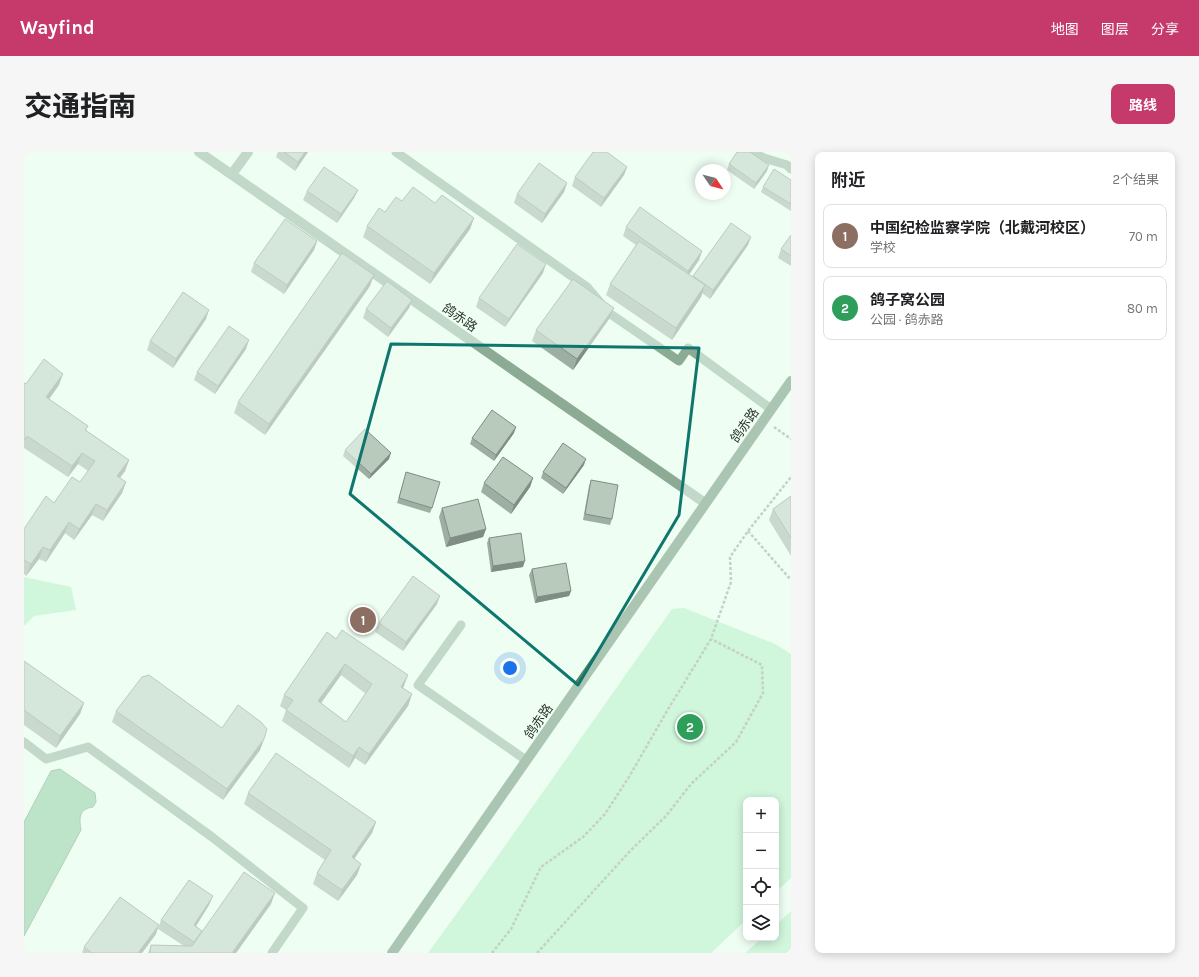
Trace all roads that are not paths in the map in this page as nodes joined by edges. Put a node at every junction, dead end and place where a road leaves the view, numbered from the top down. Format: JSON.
{"nodes":[{"id":1,"x":199,"y":152,"type":"edge"},
{"id":2,"x":248,"y":152,"type":"edge"},
{"id":3,"x":396,"y":152,"type":"edge"},
{"id":4,"x":752,"y":152,"type":"edge"},
{"id":5,"x":791,"y":169,"type":"edge"},
{"id":6,"x":232,"y":174,"type":"junction"},
{"id":7,"x":791,"y":382,"type":"edge"},
{"id":8,"x":771,"y":409,"type":"junction"},
{"id":9,"x":705,"y":503,"type":"junction"},
{"id":10,"x":461,"y":625,"type":"dead end"},
{"id":11,"x":24,"y":742,"type":"edge"},
{"id":12,"x":526,"y":760,"type":"junction"},
{"id":13,"x":272,"y":953,"type":"edge"},
{"id":14,"x":392,"y":953,"type":"edge"}],
"edges":[{"from":1,"to":6,"type":"street","name":"鸽赤路"},
{"from":2,"to":6,"type":"street"},
{"from":3,"to":8,"type":"lane"},
{"from":4,"to":5,"type":"lane"},
{"from":6,"to":9,"type":"street","name":"鸽赤路"},
{"from":7,"to":8,"type":"main road","name":"鸽赤路"},
{"from":8,"to":9,"type":"main road","name":"鸽赤路"},
{"from":9,"to":12,"type":"main road","name":"鸽赤路"},
{"from":10,"to":12,"type":"lane"},
{"from":11,"to":13,"type":"lane"},
{"from":12,"to":14,"type":"main road","name":"鸽赤路"}]}
